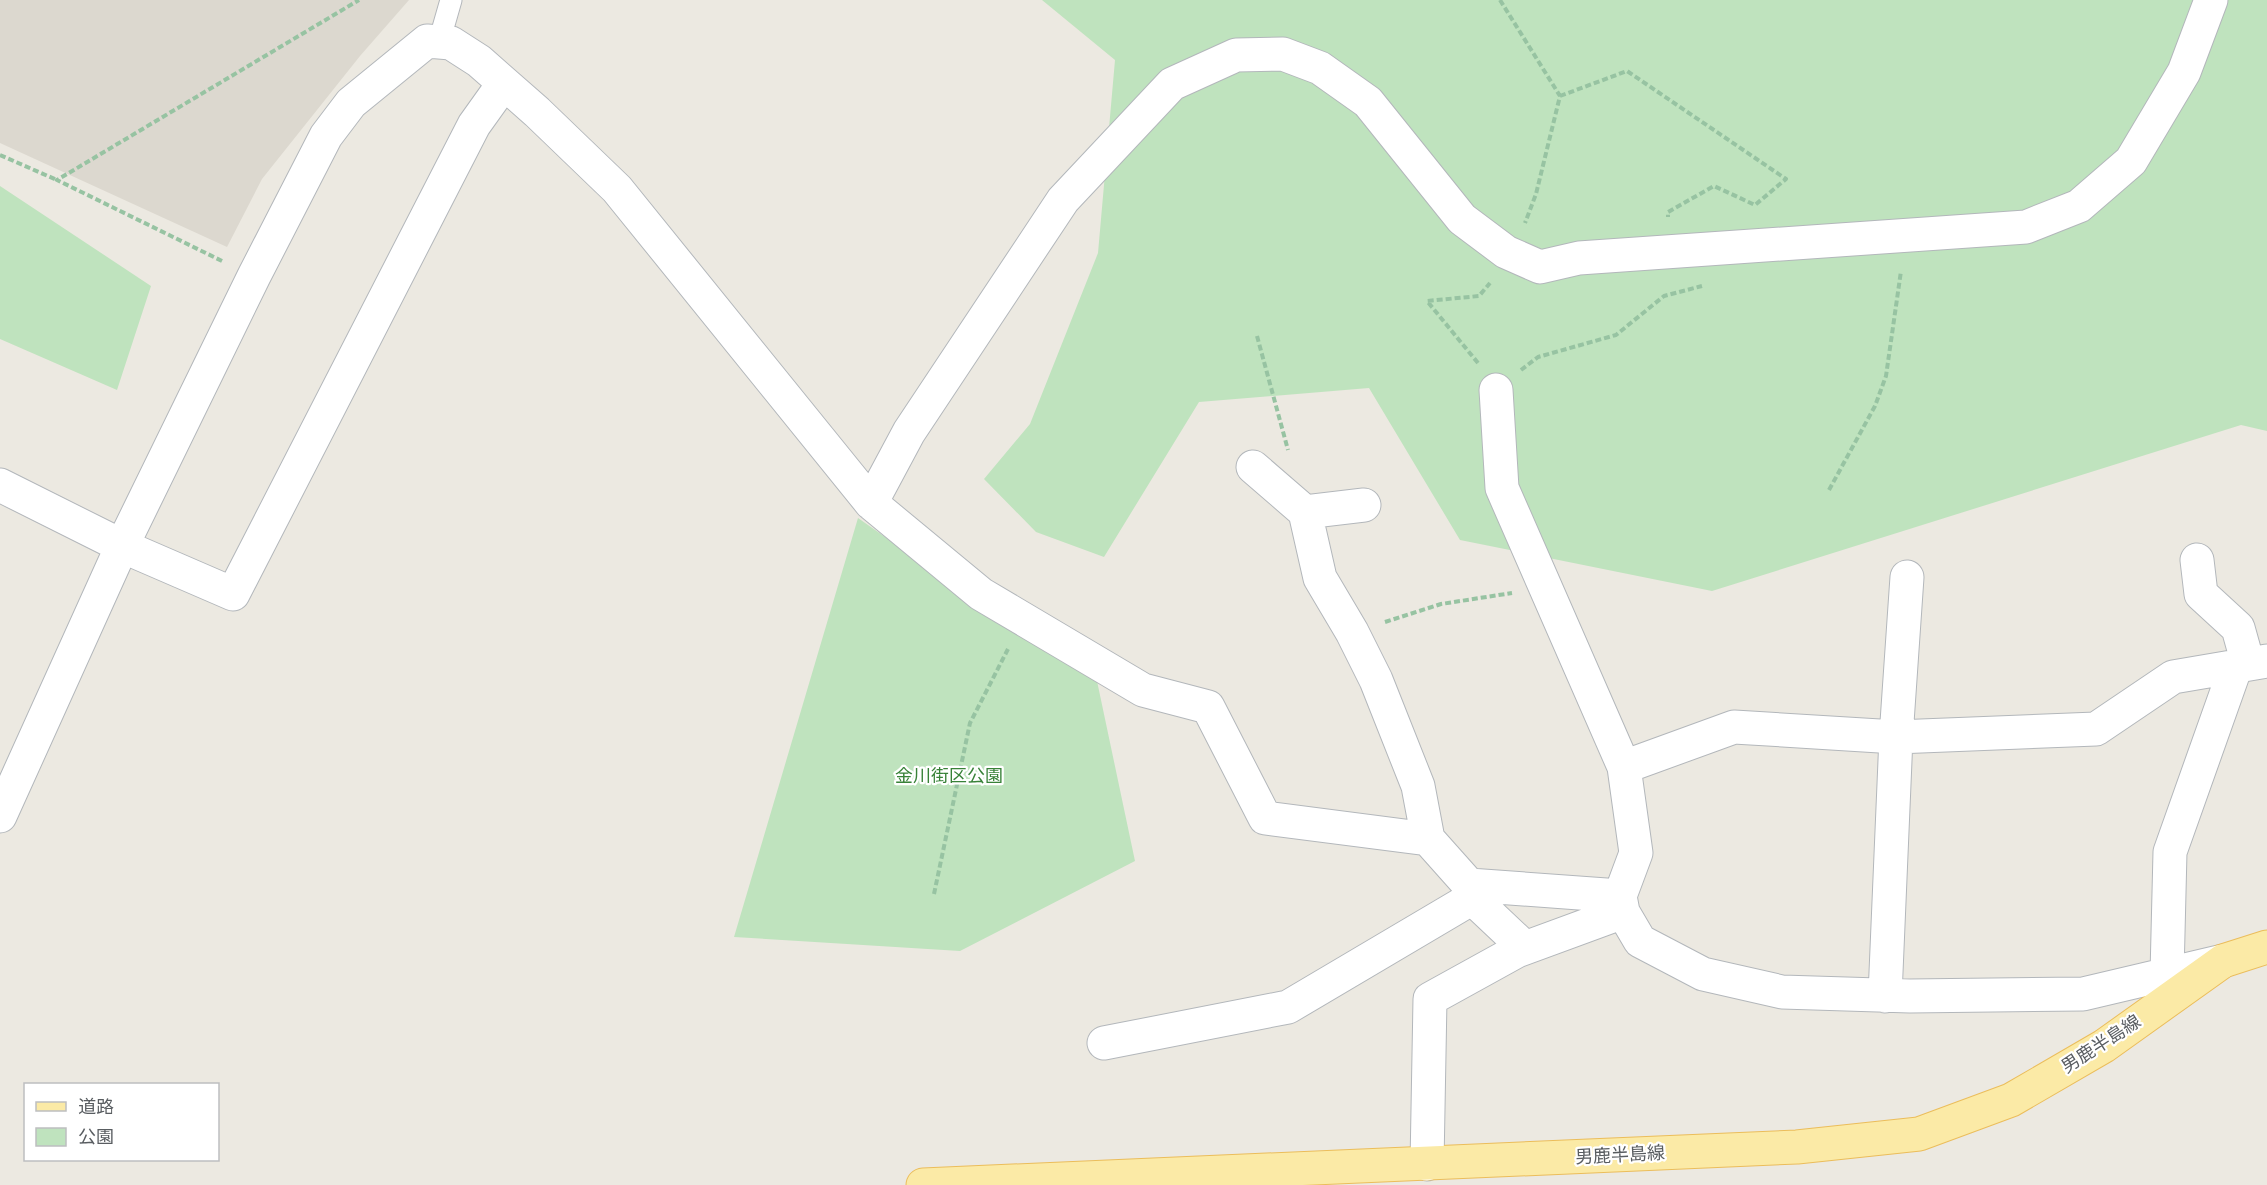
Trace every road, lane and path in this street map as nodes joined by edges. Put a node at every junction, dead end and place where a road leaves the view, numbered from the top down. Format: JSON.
{"nodes":[{"id":1,"x":359,"y":0,"type":"edge"},
{"id":2,"x":451,"y":0,"type":"edge"},
{"id":3,"x":2211,"y":0,"type":"edge"},
{"id":4,"x":439,"y":42,"type":"junction"},
{"id":5,"x":504,"y":82,"type":"junction"},
{"id":6,"x":1560,"y":96,"type":"dead end"},
{"id":7,"x":0,"y":155,"type":"edge"},
{"id":8,"x":57,"y":180,"type":"junction"},
{"id":9,"x":1906,"y":235,"type":"junction"},
{"id":10,"x":1668,"y":252,"type":"junction"},
{"id":11,"x":254,"y":276,"type":"junction"},
{"id":12,"x":1707,"y":285,"type":"dead end"},
{"id":13,"x":1257,"y":336,"type":"dead end"},
{"id":14,"x":1496,"y":390,"type":"joint"},
{"id":15,"x":1290,"y":457,"type":"dead end"},
{"id":16,"x":1253,"y":467,"type":"dead end"},
{"id":17,"x":0,"y":484,"type":"edge"},
{"id":18,"x":1828,"y":490,"type":"dead end"},
{"id":19,"x":871,"y":503,"type":"junction"},
{"id":20,"x":1364,"y":505,"type":"dead end"},
{"id":21,"x":1305,"y":512,"type":"junction"},
{"id":22,"x":122,"y":546,"type":"junction"},
{"id":23,"x":2197,"y":560,"type":"dead end"},
{"id":24,"x":1907,"y":577,"type":"dead end"},
{"id":25,"x":1545,"y":588,"type":"junction"},
{"id":26,"x":1352,"y":632,"type":"junction"},
{"id":27,"x":1013,"y":640,"type":"dead end"},
{"id":28,"x":2251,"y":664,"type":"edge"},
{"id":29,"x":1896,"y":737,"type":"junction"},
{"id":30,"x":1624,"y":767,"type":"junction"},
{"id":31,"x":0,"y":816,"type":"edge"},
{"id":32,"x":1428,"y":839,"type":"junction"},
{"id":33,"x":1482,"y":892,"type":"junction"},
{"id":34,"x":934,"y":894,"type":"dead end"},
{"id":35,"x":1621,"y":904,"type":"junction"},
{"id":36,"x":2267,"y":947,"type":"edge"},
{"id":37,"x":1525,"y":948,"type":"junction"},
{"id":38,"x":2223,"y":961,"type":"junction"},
{"id":39,"x":2167,"y":974,"type":"junction"},
{"id":40,"x":1885,"y":996,"type":"junction"},
{"id":41,"x":1104,"y":1043,"type":"dead end"},
{"id":42,"x":1426,"y":1164,"type":"junction"},
{"id":43,"x":923,"y":1185,"type":"edge"}],
"edges":[{"from":1,"to":8,"type":"path"},
{"from":2,"to":4,"type":"lane"},
{"from":3,"to":9,"type":"street"},
{"from":4,"to":5,"type":"street"},
{"from":4,"to":11,"type":"street"},
{"from":5,"to":19,"type":"street"},
{"from":5,"to":22,"type":"street"},
{"from":6,"to":10,"type":"path"},
{"from":7,"to":8,"type":"path"},
{"from":8,"to":11,"type":"path"},
{"from":9,"to":10,"type":"street"},
{"from":9,"to":18,"type":"path"},
{"from":10,"to":19,"type":"street"},
{"from":11,"to":22,"type":"street"},
{"from":12,"to":14,"type":"path"},
{"from":13,"to":15,"type":"path"},
{"from":14,"to":25,"type":"street"},
{"from":16,"to":21,"type":"street"},
{"from":17,"to":22,"type":"street"},
{"from":19,"to":32,"type":"street"},
{"from":20,"to":21,"type":"street"},
{"from":21,"to":26,"type":"street"},
{"from":22,"to":31,"type":"street"},
{"from":23,"to":28,"type":"street"},
{"from":24,"to":29,"type":"street"},
{"from":25,"to":26,"type":"path"},
{"from":25,"to":30,"type":"street"},
{"from":26,"to":32,"type":"street"},
{"from":27,"to":34,"type":"path"},
{"from":28,"to":29,"type":"street"},
{"from":28,"to":39,"type":"street"},
{"from":29,"to":30,"type":"street"},
{"from":29,"to":40,"type":"street"},
{"from":30,"to":35,"type":"street"},
{"from":32,"to":33,"type":"street"},
{"from":33,"to":35,"type":"street"},
{"from":33,"to":37,"type":"street"},
{"from":33,"to":41,"type":"street"},
{"from":35,"to":37,"type":"street"},
{"from":35,"to":40,"type":"street"},
{"from":36,"to":38,"type":"main road","name":"男鹿半島線"},
{"from":37,"to":42,"type":"street"},
{"from":38,"to":39,"type":"street"},
{"from":38,"to":42,"type":"main road","name":"男鹿半島線"},
{"from":39,"to":40,"type":"street"},
{"from":42,"to":43,"type":"main road","name":"男鹿半島線"}]}
